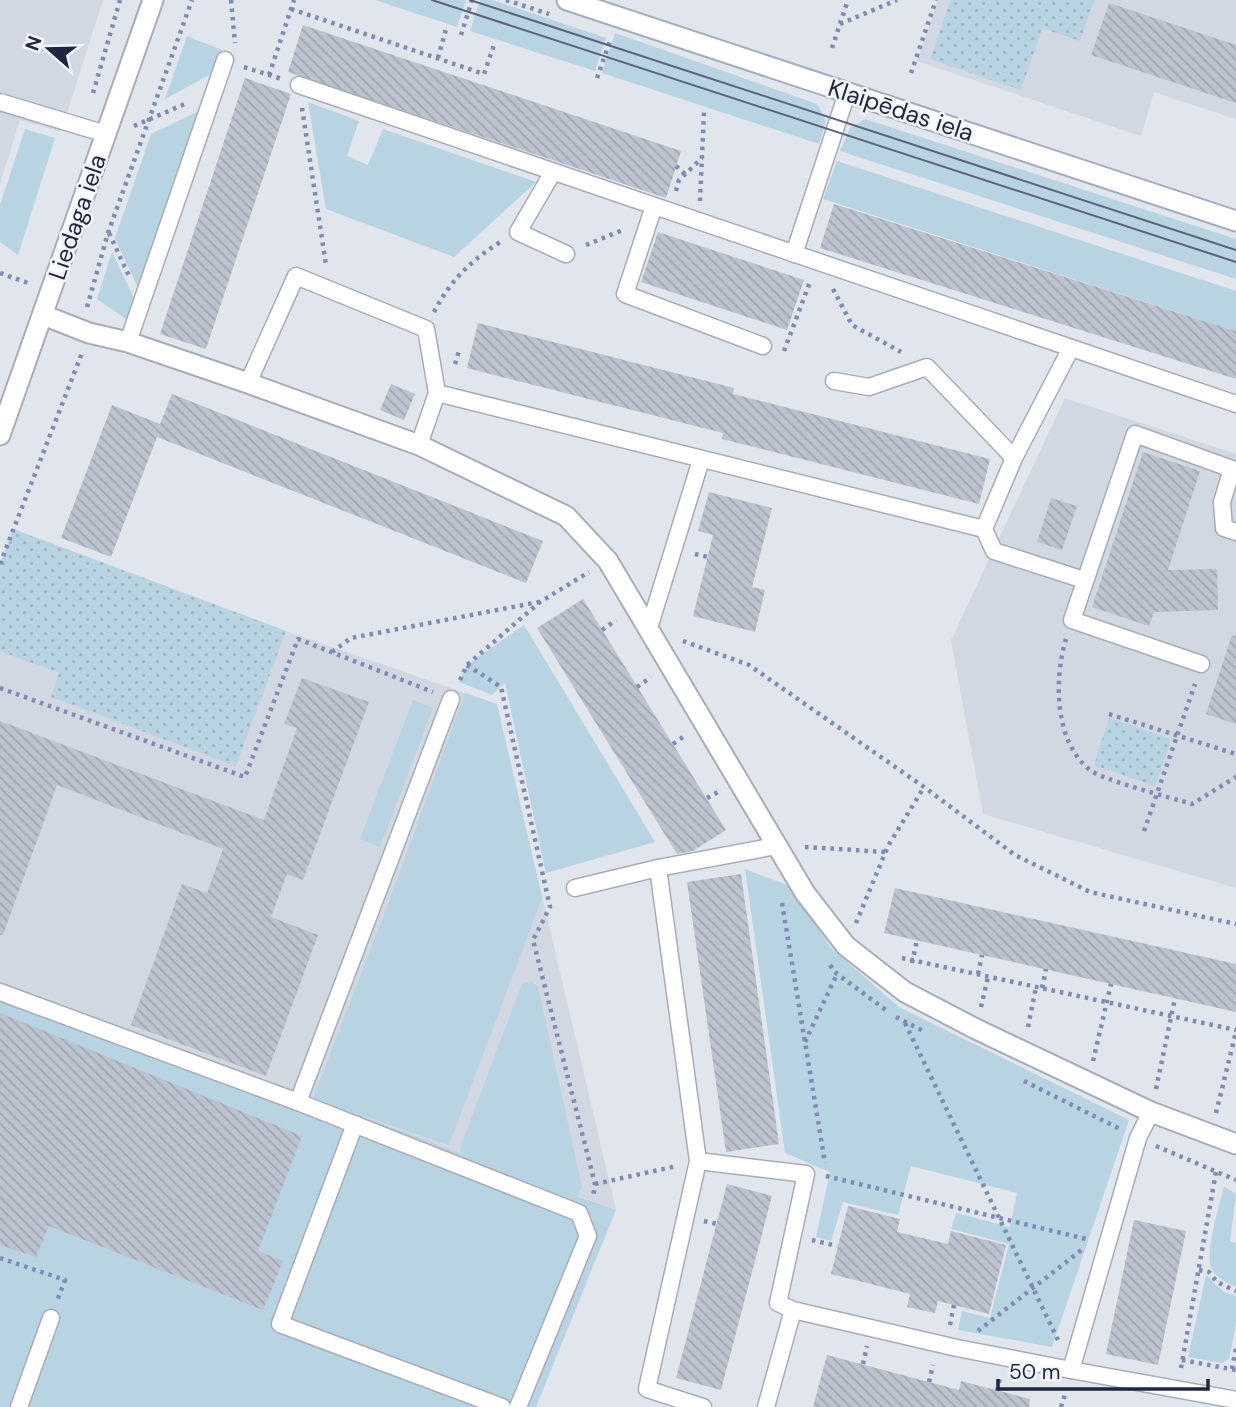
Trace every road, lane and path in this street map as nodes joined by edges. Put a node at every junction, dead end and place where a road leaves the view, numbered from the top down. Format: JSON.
{"nodes":[{"id":1,"x":120,"y":0,"type":"edge"},
{"id":2,"x":153,"y":0,"type":"edge"},
{"id":3,"x":192,"y":0,"type":"edge"},
{"id":4,"x":231,"y":0,"type":"edge"},
{"id":5,"x":294,"y":0,"type":"edge"},
{"id":6,"x":472,"y":0,"type":"edge"},
{"id":7,"x":567,"y":0,"type":"edge"},
{"id":8,"x":848,"y":0,"type":"edge"},
{"id":9,"x":897,"y":0,"type":"edge"},
{"id":10,"x":936,"y":0,"type":"edge"},
{"id":11,"x":291,"y":9,"type":"junction"},
{"id":12,"x":840,"y":24,"type":"junction"},
{"id":13,"x":446,"y":29,"type":"dead end"},
{"id":14,"x":461,"y":35,"type":"dead end"},
{"id":15,"x":494,"y":45,"type":"dead end"},
{"id":16,"x":832,"y":48,"type":"dead end"},
{"id":17,"x":438,"y":58,"type":"junction"},
{"id":18,"x":231,"y":62,"type":"junction"},
{"id":19,"x":911,"y":73,"type":"dead end"},
{"id":20,"x":270,"y":75,"type":"junction"},
{"id":21,"x":292,"y":83,"type":"junction"},
{"id":22,"x":216,"y":89,"type":"junction"},
{"id":23,"x":847,"y":93,"type":"junction"},
{"id":24,"x":0,"y":102,"type":"edge"},
{"id":25,"x":704,"y":112,"type":"dead end"},
{"id":26,"x":150,"y":121,"type":"junction"},
{"id":27,"x":82,"y":128,"type":"junction"},
{"id":28,"x":106,"y":134,"type":"junction"},
{"id":29,"x":703,"y":158,"type":"junction"},
{"id":30,"x":676,"y":166,"type":"dead end"},
{"id":31,"x":554,"y":172,"type":"junction"},
{"id":32,"x":686,"y":175,"type":"junction"},
{"id":33,"x":657,"y":212,"type":"junction"},
{"id":34,"x":696,"y":220,"type":"junction"},
{"id":35,"x":1236,"y":221,"type":"edge"},
{"id":36,"x":518,"y":232,"type":"junction"},
{"id":37,"x":108,"y":233,"type":"junction"},
{"id":38,"x":566,"y":254,"type":"joint"},
{"id":39,"x":794,"y":254,"type":"junction"},
{"id":40,"x":817,"y":261,"type":"junction"},
{"id":41,"x":0,"y":273,"type":"edge"},
{"id":42,"x":28,"y":283,"type":"dead end"},
{"id":43,"x":330,"y":290,"type":"junction"},
{"id":44,"x":141,"y":301,"type":"junction"},
{"id":45,"x":43,"y":315,"type":"junction"},
{"id":46,"x":426,"y":329,"type":"junction"},
{"id":47,"x":89,"y":333,"type":"junction"},
{"id":48,"x":128,"y":342,"type":"junction"},
{"id":49,"x":763,"y":346,"type":"joint"},
{"id":50,"x":1071,"y":348,"type":"junction"},
{"id":51,"x":927,"y":367,"type":"junction"},
{"id":52,"x":834,"y":381,"type":"dead end"},
{"id":53,"x":248,"y":383,"type":"junction"},
{"id":54,"x":437,"y":393,"type":"junction"},
{"id":55,"x":1236,"y":404,"type":"edge"},
{"id":56,"x":0,"y":435,"type":"edge"},
{"id":57,"x":419,"y":445,"type":"junction"},
{"id":58,"x":1014,"y":457,"type":"junction"},
{"id":59,"x":701,"y":460,"type":"junction"},
{"id":60,"x":984,"y":529,"type":"junction"},
{"id":61,"x":1236,"y":532,"type":"edge"},
{"id":62,"x":608,"y":561,"type":"junction"},
{"id":63,"x":0,"y":564,"type":"edge"},
{"id":64,"x":1084,"y":580,"type":"junction"},
{"id":65,"x":540,"y":602,"type":"junction"},
{"id":66,"x":1072,"y":620,"type":"junction"},
{"id":67,"x":649,"y":628,"type":"junction"},
{"id":68,"x":332,"y":653,"type":"junction"},
{"id":69,"x":1201,"y":664,"type":"joint"},
{"id":70,"x":467,"y":665,"type":"junction"},
{"id":71,"x":0,"y":688,"type":"edge"},
{"id":72,"x":452,"y":699,"type":"junction"},
{"id":73,"x":1109,"y":714,"type":"dead end"},
{"id":74,"x":1178,"y":736,"type":"junction"},
{"id":75,"x":1236,"y":754,"type":"edge"},
{"id":76,"x":1236,"y":777,"type":"edge"},
{"id":77,"x":924,"y":787,"type":"junction"},
{"id":78,"x":1158,"y":793,"type":"junction"},
{"id":79,"x":1143,"y":831,"type":"dead end"},
{"id":80,"x":776,"y":846,"type":"junction"},
{"id":81,"x":886,"y":852,"type":"junction"},
{"id":82,"x":658,"y":868,"type":"junction"},
{"id":83,"x":575,"y":888,"type":"dead end"},
{"id":84,"x":780,"y":892,"type":"dead end"},
{"id":85,"x":1236,"y":924,"type":"edge"},
{"id":86,"x":846,"y":946,"type":"junction"},
{"id":87,"x":982,"y":955,"type":"dead end"},
{"id":88,"x":899,"y":957,"type":"dead end"},
{"id":89,"x":1046,"y":969,"type":"dead end"},
{"id":90,"x":978,"y":974,"type":"junction"},
{"id":91,"x":1111,"y":984,"type":"dead end"},
{"id":92,"x":1039,"y":988,"type":"junction"},
{"id":93,"x":0,"y":992,"type":"edge"},
{"id":94,"x":1175,"y":998,"type":"dead end"},
{"id":95,"x":1106,"y":1002,"type":"junction"},
{"id":96,"x":1171,"y":1016,"type":"junction"},
{"id":97,"x":905,"y":1022,"type":"dead end"},
{"id":98,"x":1236,"y":1031,"type":"edge"},
{"id":99,"x":805,"y":1042,"type":"junction"},
{"id":100,"x":1023,"y":1051,"type":"junction"},
{"id":101,"x":1088,"y":1082,"type":"junction"},
{"id":102,"x":298,"y":1102,"type":"junction"},
{"id":103,"x":1152,"y":1112,"type":"junction"},
{"id":104,"x":355,"y":1124,"type":"junction"},
{"id":105,"x":1210,"y":1136,"type":"junction"},
{"id":106,"x":1236,"y":1144,"type":"edge"},
{"id":107,"x":698,"y":1161,"type":"junction"},
{"id":108,"x":1216,"y":1172,"type":"dead end"},
{"id":109,"x":806,"y":1174,"type":"junction"},
{"id":110,"x":827,"y":1176,"type":"junction"},
{"id":111,"x":595,"y":1184,"type":"junction"},
{"id":112,"x":824,"y":1189,"type":"dead end"},
{"id":113,"x":1000,"y":1218,"type":"junction"},
{"id":114,"x":814,"y":1227,"type":"dead end"},
{"id":115,"x":588,"y":1236,"type":"junction"},
{"id":116,"x":811,"y":1239,"type":"junction"},
{"id":117,"x":837,"y":1246,"type":"dead end"},
{"id":118,"x":808,"y":1251,"type":"dead end"},
{"id":119,"x":0,"y":1258,"type":"edge"},
{"id":120,"x":1199,"y":1270,"type":"junction"},
{"id":121,"x":1033,"y":1285,"type":"junction"},
{"id":122,"x":1236,"y":1291,"type":"edge"},
{"id":123,"x":793,"y":1310,"type":"junction"},
{"id":124,"x":51,"y":1318,"type":"joint"},
{"id":125,"x":957,"y":1348,"type":"junction"},
{"id":126,"x":1236,"y":1348,"type":"edge"},
{"id":127,"x":865,"y":1353,"type":"dead end"},
{"id":128,"x":1182,"y":1360,"type":"junction"},
{"id":129,"x":863,"y":1364,"type":"dead end"},
{"id":130,"x":1234,"y":1369,"type":"edge"},
{"id":131,"x":932,"y":1370,"type":"dead end"},
{"id":132,"x":1071,"y":1370,"type":"junction"},
{"id":133,"x":1000,"y":1378,"type":"dead end"},
{"id":134,"x":929,"y":1382,"type":"dead end"},
{"id":135,"x":1177,"y":1389,"type":"junction"},
{"id":136,"x":997,"y":1391,"type":"dead end"},
{"id":137,"x":1065,"y":1394,"type":"dead end"},
{"id":138,"x":1236,"y":1400,"type":"edge"},
{"id":139,"x":19,"y":1407,"type":"edge"},
{"id":140,"x":502,"y":1407,"type":"edge"},
{"id":141,"x":519,"y":1407,"type":"edge"},
{"id":142,"x":703,"y":1407,"type":"edge"},
{"id":143,"x":766,"y":1407,"type":"edge"},
{"id":144,"x":1061,"y":1407,"type":"edge"}],
"edges":[{"from":1,"to":27,"type":"path"},
{"from":2,"to":28,"type":"street","name":"Liedaga iela"},
{"from":3,"to":26,"type":"path"},
{"from":4,"to":18,"type":"path"},
{"from":5,"to":11,"type":"path"},
{"from":6,"to":14,"type":"path"},
{"from":7,"to":23,"type":"street","name":"Klaipēdas iela"},
{"from":8,"to":12,"type":"path"},
{"from":9,"to":12,"type":"path"},
{"from":10,"to":19,"type":"path"},
{"from":11,"to":17,"type":"path"},
{"from":11,"to":20,"type":"path"},
{"from":12,"to":16,"type":"path"},
{"from":13,"to":17,"type":"path"},
{"from":15,"to":17,"type":"path"},
{"from":18,"to":20,"type":"path"},
{"from":18,"to":22,"type":"lane"},
{"from":20,"to":21,"type":"path"},
{"from":21,"to":31,"type":"lane"},
{"from":21,"to":43,"type":"path"},
{"from":22,"to":26,"type":"path"},
{"from":22,"to":44,"type":"lane"},
{"from":23,"to":35,"type":"street","name":"Klaipēdas iela"},
{"from":23,"to":39,"type":"lane"},
{"from":24,"to":27,"type":"lane"},
{"from":25,"to":29,"type":"path"},
{"from":26,"to":28,"type":"path"},
{"from":26,"to":37,"type":"path"},
{"from":27,"to":28,"type":"lane"},
{"from":28,"to":45,"type":"street","name":"Liedaga iela"},
{"from":29,"to":32,"type":"path"},
{"from":29,"to":34,"type":"path"},
{"from":30,"to":32,"type":"path"},
{"from":31,"to":33,"type":"lane"},
{"from":31,"to":36,"type":"lane"},
{"from":32,"to":33,"type":"path"},
{"from":33,"to":34,"type":"lane"},
{"from":33,"to":38,"type":"path"},
{"from":33,"to":49,"type":"lane"},
{"from":34,"to":39,"type":"lane"},
{"from":36,"to":38,"type":"lane"},
{"from":36,"to":46,"type":"path"},
{"from":37,"to":44,"type":"path"},
{"from":37,"to":47,"type":"path"},
{"from":39,"to":40,"type":"lane"},
{"from":40,"to":49,"type":"path"},
{"from":40,"to":50,"type":"lane"},
{"from":40,"to":51,"type":"path"},
{"from":41,"to":42,"type":"path"},
{"from":43,"to":46,"type":"lane"},
{"from":43,"to":53,"type":"lane"},
{"from":44,"to":48,"type":"lane"},
{"from":45,"to":47,"type":"street"},
{"from":45,"to":56,"type":"street","name":"Liedaga iela"},
{"from":46,"to":54,"type":"lane"},
{"from":47,"to":48,"type":"street"},
{"from":47,"to":63,"type":"path"},
{"from":48,"to":53,"type":"street"},
{"from":50,"to":55,"type":"lane"},
{"from":50,"to":58,"type":"lane"},
{"from":51,"to":52,"type":"lane"},
{"from":51,"to":58,"type":"lane"},
{"from":53,"to":57,"type":"street"},
{"from":54,"to":57,"type":"lane"},
{"from":54,"to":59,"type":"lane"},
{"from":57,"to":62,"type":"street"},
{"from":58,"to":60,"type":"lane"},
{"from":59,"to":60,"type":"lane"},
{"from":59,"to":67,"type":"lane"},
{"from":60,"to":64,"type":"lane"},
{"from":61,"to":64,"type":"lane"},
{"from":62,"to":65,"type":"path"},
{"from":62,"to":67,"type":"street"},
{"from":64,"to":66,"type":"lane"},
{"from":65,"to":68,"type":"path"},
{"from":65,"to":70,"type":"path"},
{"from":66,"to":69,"type":"lane"},
{"from":66,"to":78,"type":"path"},
{"from":67,"to":77,"type":"path"},
{"from":67,"to":80,"type":"street"},
{"from":68,"to":71,"type":"path"},
{"from":68,"to":72,"type":"path"},
{"from":69,"to":74,"type":"path"},
{"from":70,"to":72,"type":"path"},
{"from":70,"to":111,"type":"path"},
{"from":72,"to":102,"type":"lane"},
{"from":73,"to":74,"type":"path"},
{"from":74,"to":75,"type":"path"},
{"from":74,"to":78,"type":"path"},
{"from":76,"to":78,"type":"path"},
{"from":77,"to":81,"type":"path"},
{"from":77,"to":85,"type":"path"},
{"from":78,"to":79,"type":"path"},
{"from":80,"to":81,"type":"path"},
{"from":80,"to":82,"type":"lane"},
{"from":80,"to":86,"type":"street"},
{"from":81,"to":86,"type":"path"},
{"from":82,"to":83,"type":"lane"},
{"from":82,"to":107,"type":"lane"},
{"from":84,"to":99,"type":"path"},
{"from":86,"to":99,"type":"path"},
{"from":86,"to":100,"type":"street"},
{"from":87,"to":90,"type":"path"},
{"from":88,"to":90,"type":"path"},
{"from":89,"to":92,"type":"path"},
{"from":90,"to":92,"type":"path"},
{"from":91,"to":95,"type":"path"},
{"from":92,"to":95,"type":"path"},
{"from":92,"to":100,"type":"path"},
{"from":93,"to":102,"type":"lane"},
{"from":94,"to":96,"type":"path"},
{"from":95,"to":96,"type":"path"},
{"from":95,"to":101,"type":"path"},
{"from":96,"to":98,"type":"path"},
{"from":96,"to":103,"type":"path"},
{"from":97,"to":113,"type":"path"},
{"from":98,"to":105,"type":"path"},
{"from":99,"to":110,"type":"path"},
{"from":100,"to":101,"type":"street"},
{"from":101,"to":103,"type":"street"},
{"from":102,"to":104,"type":"lane"},
{"from":103,"to":105,"type":"street"},
{"from":103,"to":132,"type":"lane"},
{"from":104,"to":115,"type":"lane"},
{"from":104,"to":140,"type":"lane"},
{"from":105,"to":106,"type":"street"},
{"from":107,"to":109,"type":"lane"},
{"from":107,"to":111,"type":"path"},
{"from":107,"to":142,"type":"lane"},
{"from":108,"to":120,"type":"path"},
{"from":109,"to":110,"type":"path"},
{"from":109,"to":123,"type":"lane"},
{"from":110,"to":112,"type":"path"},
{"from":110,"to":113,"type":"path"},
{"from":111,"to":115,"type":"path"},
{"from":113,"to":121,"type":"path"},
{"from":113,"to":121,"type":"path"},
{"from":114,"to":116,"type":"path"},
{"from":115,"to":141,"type":"lane"},
{"from":116,"to":117,"type":"path"},
{"from":116,"to":118,"type":"path"},
{"from":119,"to":124,"type":"path"},
{"from":120,"to":122,"type":"path"},
{"from":120,"to":128,"type":"path"},
{"from":121,"to":125,"type":"path"},
{"from":121,"to":132,"type":"path"},
{"from":123,"to":125,"type":"lane"},
{"from":123,"to":143,"type":"lane"},
{"from":124,"to":139,"type":"lane"},
{"from":125,"to":132,"type":"lane"},
{"from":126,"to":130,"type":"path"},
{"from":127,"to":129,"type":"path"},
{"from":128,"to":130,"type":"path"},
{"from":128,"to":135,"type":"path"},
{"from":131,"to":134,"type":"path"},
{"from":132,"to":135,"type":"lane"},
{"from":133,"to":136,"type":"path"},
{"from":135,"to":138,"type":"lane"},
{"from":137,"to":144,"type":"path"}]}
